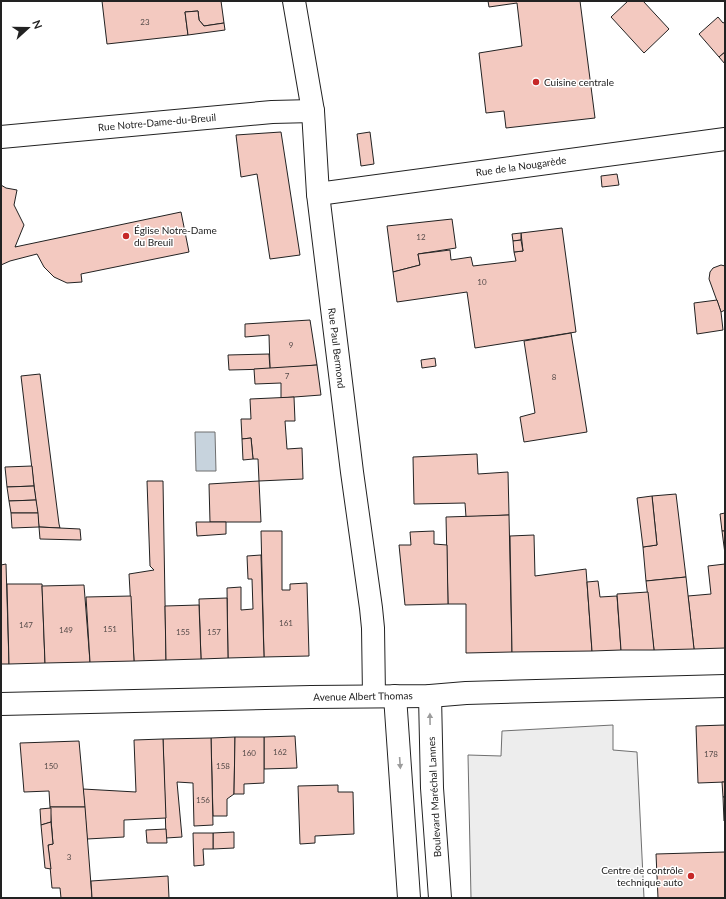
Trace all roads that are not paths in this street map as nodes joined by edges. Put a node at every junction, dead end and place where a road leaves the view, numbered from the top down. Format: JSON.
{"nodes":[{"id":1,"x":300,"y":3,"type":"edge"},
{"id":2,"x":313,"y":111,"type":"junction"},
{"id":3,"x":1,"y":137,"type":"edge"},
{"id":4,"x":725,"y":139,"type":"edge"},
{"id":5,"x":318,"y":194,"type":"junction"},
{"id":6,"x":725,"y":686,"type":"edge"},
{"id":7,"x":385,"y":696,"type":"junction"},
{"id":8,"x":430,"y":696,"type":"junction"},
{"id":9,"x":1,"y":704,"type":"edge"},
{"id":10,"x":409,"y":898,"type":"edge"},
{"id":11,"x":440,"y":898,"type":"edge"}],
"edges":[{"from":1,"to":2,"type":"street","name":"Rue Paul Bermond"},
{"from":2,"to":3,"type":"street","name":"Rue Notre-Dame-du-Breuil"},
{"from":2,"to":5,"type":"street","name":"Rue Paul Bermond"},
{"from":4,"to":5,"type":"street","name":"Rue de la Nougarède"},
{"from":5,"to":7,"type":"street","name":"Rue Paul Bermond"},
{"from":6,"to":8,"type":"street","name":"Avenue Albert Thomas"},
{"from":7,"to":8,"type":"street","name":"Avenue Albert Thomas"},
{"from":7,"to":9,"type":"street","name":"Avenue Albert Thomas"},
{"from":7,"to":10,"type":"street","one_way":true},
{"from":11,"to":8,"type":"street","name":"Boulevard Maréchal Lannes","one_way":true}]}
